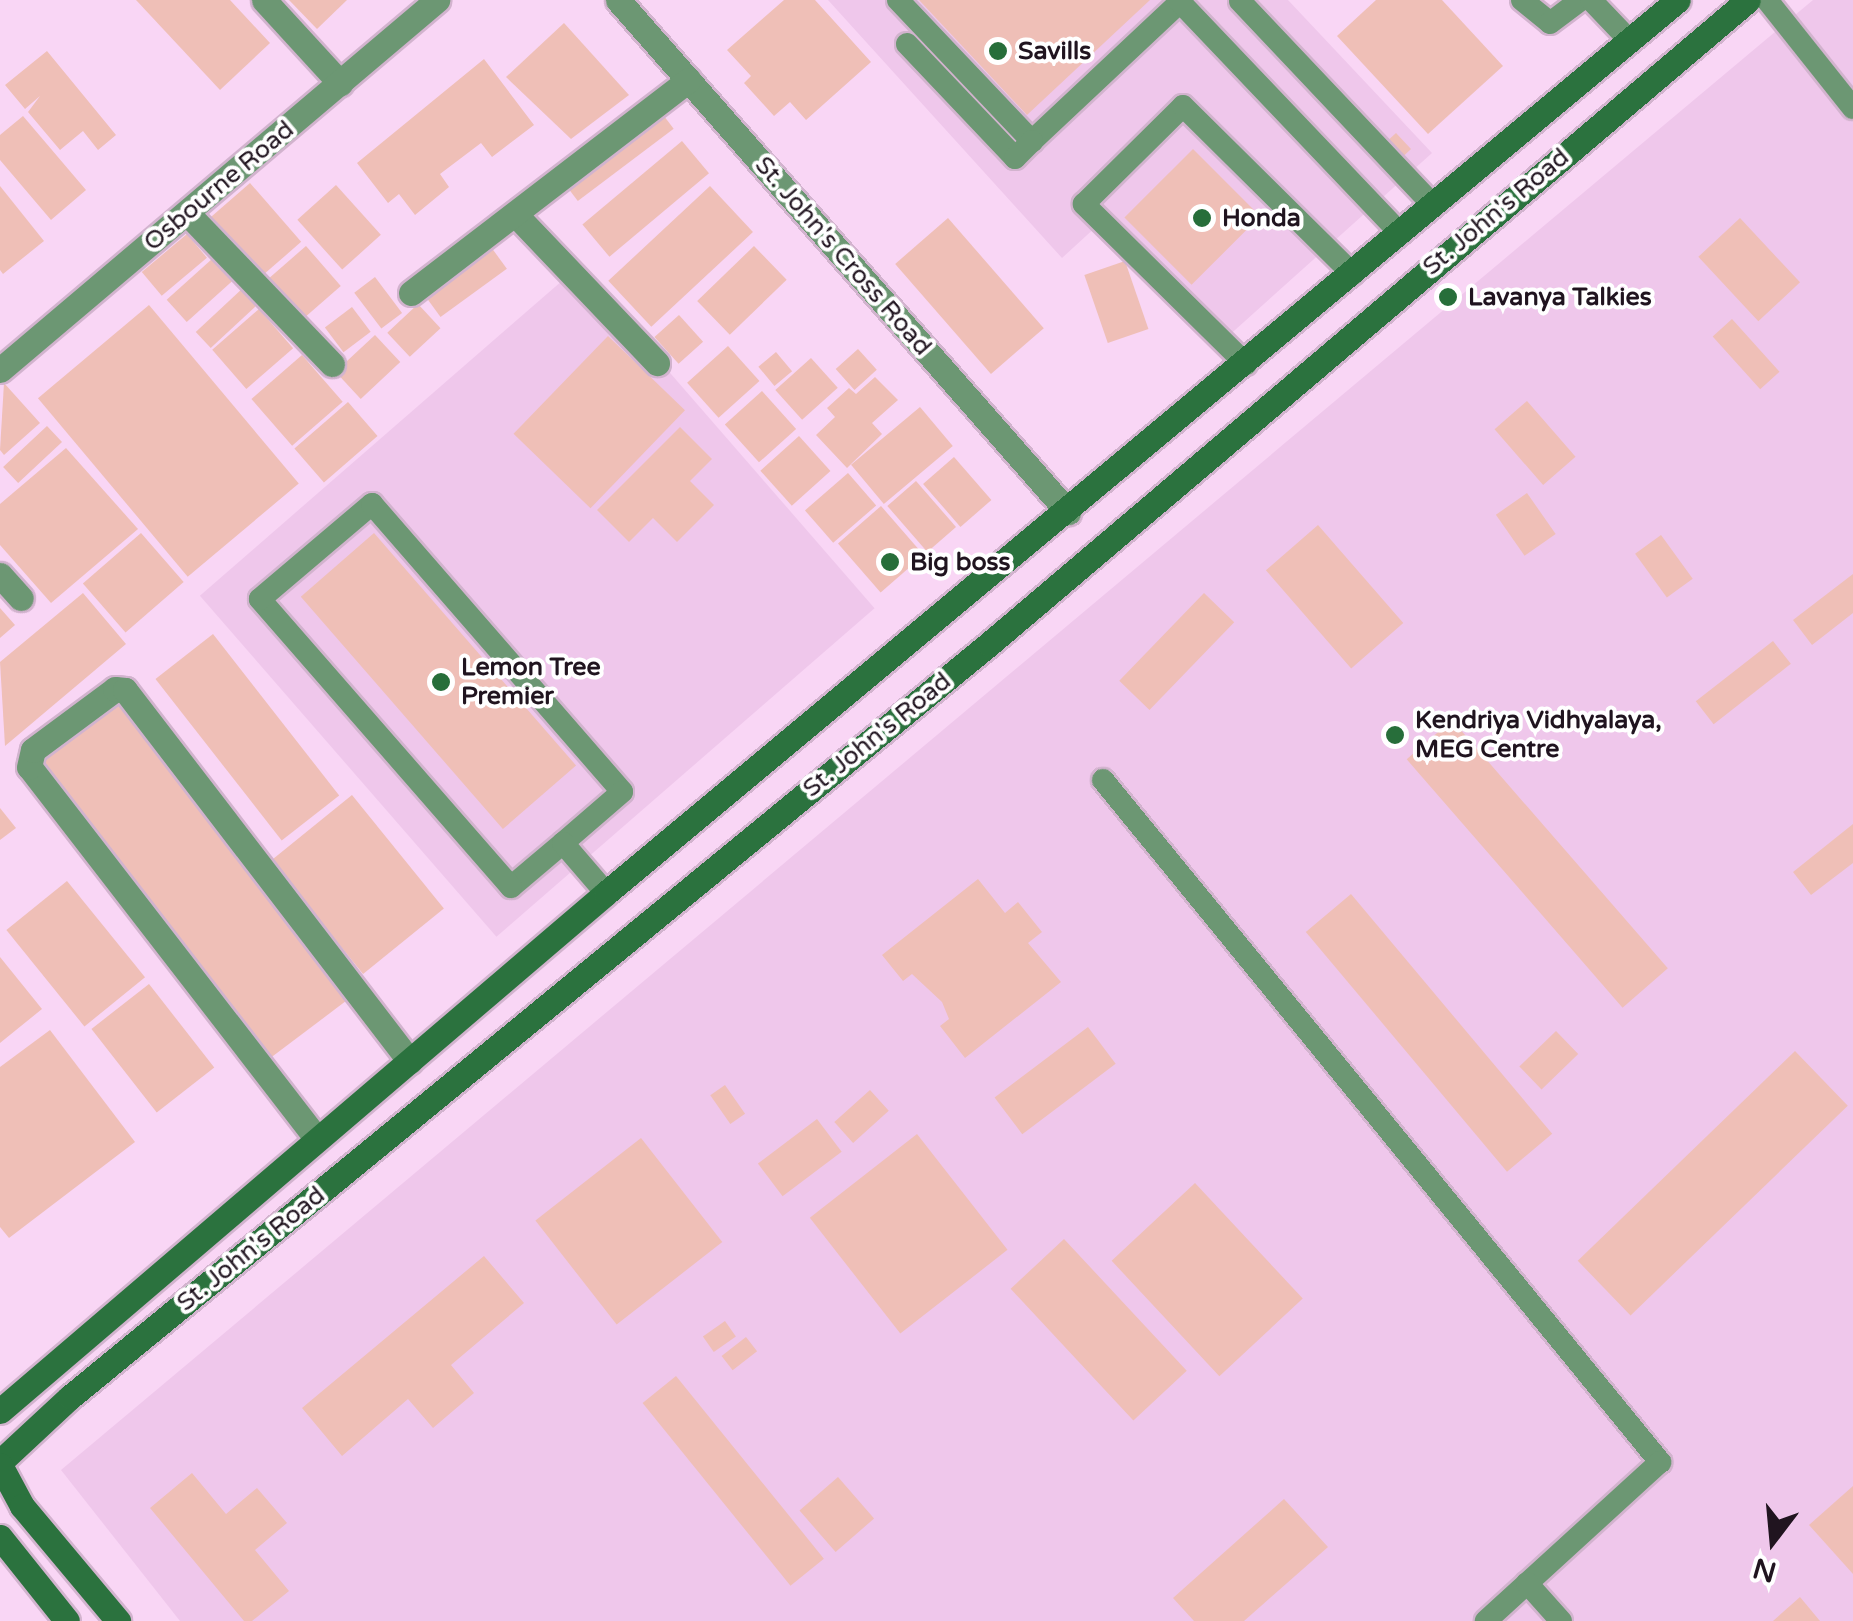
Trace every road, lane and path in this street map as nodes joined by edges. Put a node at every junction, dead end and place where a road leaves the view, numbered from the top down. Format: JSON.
{"nodes":[{"id":1,"x":264,"y":0,"type":"edge"},
{"id":2,"x":437,"y":0,"type":"edge"},
{"id":3,"x":618,"y":0,"type":"edge"},
{"id":4,"x":898,"y":0,"type":"edge"},
{"id":5,"x":1522,"y":0,"type":"edge"},
{"id":6,"x":1580,"y":0,"type":"edge"},
{"id":7,"x":1591,"y":0,"type":"edge"},
{"id":8,"x":1748,"y":0,"type":"edge"},
{"id":9,"x":1768,"y":0,"type":"edge"},
{"id":10,"x":1181,"y":1,"type":"edge"},
{"id":11,"x":1240,"y":1,"type":"edge"},
{"id":12,"x":1666,"y":4,"type":"edge"},
{"id":13,"x":1630,"y":42,"type":"junction"},
{"id":14,"x":907,"y":44,"type":"dead end"},
{"id":15,"x":689,"y":80,"type":"junction"},
{"id":16,"x":340,"y":83,"type":"junction"},
{"id":17,"x":1853,"y":108,"type":"edge"},
{"id":18,"x":1032,"y":142,"type":"junction"},
{"id":19,"x":1383,"y":152,"type":"junction"},
{"id":20,"x":1351,"y":181,"type":"junction"},
{"id":21,"x":1434,"y":206,"type":"junction"},
{"id":22,"x":188,"y":214,"type":"junction"},
{"id":23,"x":515,"y":214,"type":"junction"},
{"id":24,"x":1401,"y":234,"type":"junction"},
{"id":25,"x":1353,"y":274,"type":"junction"},
{"id":26,"x":411,"y":293,"type":"dead end"},
{"id":27,"x":3,"y":361,"type":"edge"},
{"id":28,"x":657,"y":363,"type":"dead end"},
{"id":29,"x":332,"y":364,"type":"dead end"},
{"id":30,"x":1246,"y":364,"type":"junction"},
{"id":31,"x":1068,"y":512,"type":"junction"},
{"id":32,"x":0,"y":575,"type":"edge"},
{"id":33,"x":21,"y":598,"type":"dead end"},
{"id":34,"x":1103,"y":780,"type":"dead end"},
{"id":35,"x":563,"y":842,"type":"junction"},
{"id":36,"x":606,"y":892,"type":"junction"},
{"id":37,"x":410,"y":1061,"type":"junction"},
{"id":38,"x":318,"y":1140,"type":"junction"},
{"id":39,"x":2,"y":1406,"type":"edge"},
{"id":40,"x":0,"y":1454,"type":"edge"},
{"id":41,"x":0,"y":1463,"type":"edge"},
{"id":42,"x":0,"y":1536,"type":"edge"},
{"id":43,"x":1527,"y":1584,"type":"junction"},
{"id":44,"x":68,"y":1621,"type":"edge"},
{"id":45,"x":118,"y":1621,"type":"edge"},
{"id":46,"x":1486,"y":1621,"type":"edge"},
{"id":47,"x":1561,"y":1621,"type":"edge"}],
"edges":[{"from":1,"to":16,"type":"street"},
{"from":2,"to":16,"type":"street","name":"Osbourne Road"},
{"from":3,"to":15,"type":"street","name":"St. John's Cross Road"},
{"from":4,"to":18,"type":"lane"},
{"from":5,"to":6,"type":"lane"},
{"from":7,"to":13,"type":"lane"},
{"from":8,"to":41,"type":"main road","name":"St. John's Road"},
{"from":9,"to":17,"type":"lane"},
{"from":10,"to":18,"type":"lane"},
{"from":10,"to":20,"type":"lane"},
{"from":11,"to":19,"type":"lane"},
{"from":12,"to":13,"type":"main road","name":"St. John's Road"},
{"from":13,"to":21,"type":"main road","name":"St. John's Road"},
{"from":14,"to":18,"type":"lane"},
{"from":15,"to":23,"type":"street"},
{"from":15,"to":31,"type":"street","name":"St. John's Cross Road"},
{"from":16,"to":22,"type":"street","name":"Osbourne Road"},
{"from":19,"to":20,"type":"lane"},
{"from":19,"to":21,"type":"lane"},
{"from":20,"to":24,"type":"lane"},
{"from":21,"to":24,"type":"main road","name":"St. John's Road"},
{"from":22,"to":27,"type":"street","name":"Osbourne Road"},
{"from":22,"to":29,"type":"street"},
{"from":23,"to":26,"type":"street"},
{"from":23,"to":28,"type":"street"},
{"from":24,"to":25,"type":"main road","name":"St. John's Road"},
{"from":25,"to":30,"type":"main road","name":"St. John's Road"},
{"from":25,"to":30,"type":"lane"},
{"from":30,"to":31,"type":"main road","name":"St. John's Road"},
{"from":31,"to":36,"type":"main road","name":"St. John's Road"},
{"from":32,"to":33,"type":"street"},
{"from":34,"to":43,"type":"lane"},
{"from":35,"to":35,"type":"lane"},
{"from":35,"to":36,"type":"lane"},
{"from":36,"to":37,"type":"main road","name":"St. John's Road"},
{"from":37,"to":38,"type":"main road","name":"St. John's Road"},
{"from":37,"to":38,"type":"street"},
{"from":38,"to":39,"type":"main road","name":"St. John's Road"},
{"from":39,"to":40,"type":"main road"},
{"from":41,"to":45,"type":"main road"},
{"from":42,"to":44,"type":"main road"},
{"from":43,"to":46,"type":"lane"},
{"from":43,"to":47,"type":"lane"}]}
